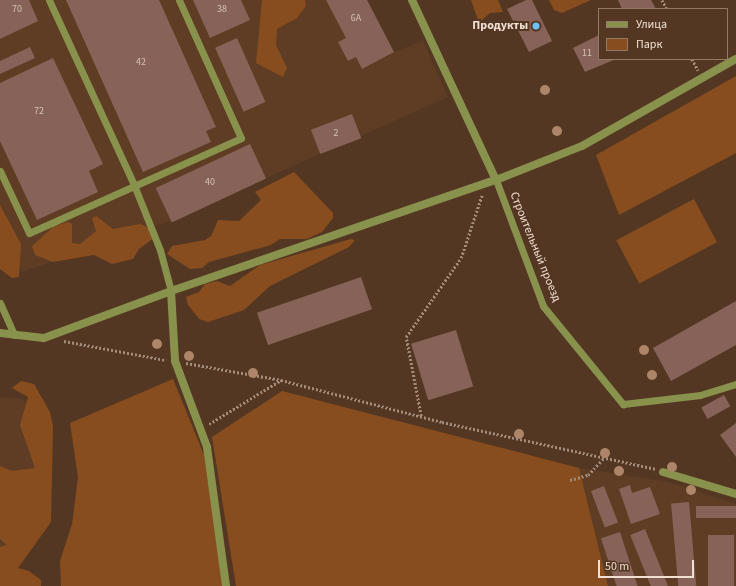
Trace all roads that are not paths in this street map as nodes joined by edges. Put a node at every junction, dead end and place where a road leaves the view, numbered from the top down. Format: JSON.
{"nodes":[{"id":1,"x":49,"y":0,"type":"edge"},
{"id":2,"x":179,"y":0,"type":"edge"},
{"id":3,"x":412,"y":0,"type":"edge"},
{"id":4,"x":736,"y":59,"type":"edge"},
{"id":5,"x":0,"y":171,"type":"edge"},
{"id":6,"x":496,"y":180,"type":"junction"},
{"id":7,"x":134,"y":185,"type":"junction"},
{"id":8,"x":171,"y":291,"type":"junction"},
{"id":9,"x":0,"y":303,"type":"edge"},
{"id":10,"x":0,"y":333,"type":"edge"},
{"id":11,"x":14,"y":334,"type":"junction"},
{"id":12,"x":736,"y":384,"type":"edge"},
{"id":13,"x":663,"y":472,"type":"road end"},
{"id":14,"x":736,"y":494,"type":"edge"},
{"id":15,"x":226,"y":586,"type":"edge"}],
"edges":[{"from":1,"to":7,"type":"lane"},
{"from":2,"to":7,"type":"lane"},
{"from":3,"to":6,"type":"street","name":"Строительный проезд"},
{"from":4,"to":6,"type":"street"},
{"from":5,"to":7,"type":"lane"},
{"from":6,"to":8,"type":"street"},
{"from":6,"to":12,"type":"lane","name":"Строительный проезд"},
{"from":7,"to":8,"type":"lane"},
{"from":8,"to":11,"type":"street"},
{"from":8,"to":15,"type":"street"},
{"from":9,"to":11,"type":"lane"},
{"from":10,"to":11,"type":"street"},
{"from":13,"to":14,"type":"street"}]}
